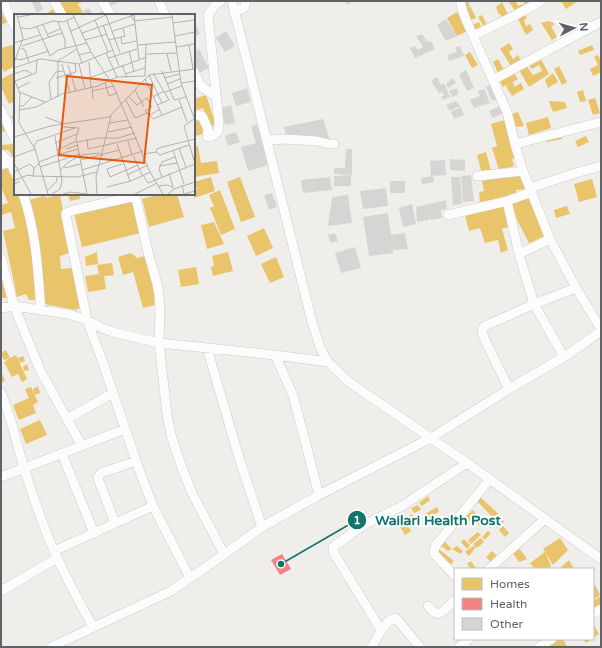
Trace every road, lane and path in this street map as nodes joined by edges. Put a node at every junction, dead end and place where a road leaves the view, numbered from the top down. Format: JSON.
{"nodes":[{"id":1,"x":3,"y":1,"type":"edge"},
{"id":2,"x":54,"y":1,"type":"edge"},
{"id":3,"x":102,"y":1,"type":"edge"},
{"id":4,"x":159,"y":1,"type":"edge"},
{"id":5,"x":221,"y":1,"type":"edge"},
{"id":6,"x":232,"y":1,"type":"edge"},
{"id":7,"x":246,"y":1,"type":"edge"},
{"id":8,"x":461,"y":1,"type":"edge"},
{"id":9,"x":541,"y":1,"type":"edge"},
{"id":10,"x":234,"y":12,"type":"junction"},
{"id":11,"x":61,"y":14,"type":"edge"},
{"id":12,"x":110,"y":14,"type":"edge"},
{"id":13,"x":165,"y":14,"type":"edge"},
{"id":14,"x":601,"y":22,"type":"edge"},
{"id":15,"x":14,"y":25,"type":"edge"},
{"id":16,"x":473,"y":36,"type":"junction"},
{"id":17,"x":195,"y":74,"type":"edge"},
{"id":18,"x":494,"y":80,"type":"junction"},
{"id":19,"x":216,"y":97,"type":"junction"},
{"id":20,"x":1,"y":110,"type":"edge"},
{"id":21,"x":195,"y":116,"type":"edge"},
{"id":22,"x":601,"y":122,"type":"edge"},
{"id":23,"x":266,"y":137,"type":"junction"},
{"id":24,"x":14,"y":138,"type":"edge"},
{"id":25,"x":334,"y":144,"type":"dead end"},
{"id":26,"x":515,"y":144,"type":"junction"},
{"id":27,"x":1,"y":154,"type":"edge"},
{"id":28,"x":13,"y":162,"type":"edge"},
{"id":29,"x":1,"y":165,"type":"edge"},
{"id":30,"x":601,"y":166,"type":"edge"},
{"id":31,"x":524,"y":171,"type":"junction"},
{"id":32,"x":477,"y":176,"type":"dead end"},
{"id":33,"x":531,"y":190,"type":"junction"},
{"id":34,"x":23,"y":195,"type":"edge"},
{"id":35,"x":136,"y":195,"type":"edge"},
{"id":36,"x":507,"y":201,"type":"junction"},
{"id":37,"x":448,"y":215,"type":"dead end"},
{"id":38,"x":550,"y":239,"type":"junction"},
{"id":39,"x":519,"y":254,"type":"junction"},
{"id":40,"x":1,"y":258,"type":"edge"},
{"id":41,"x":576,"y":288,"type":"junction"},
{"id":42,"x":534,"y":304,"type":"junction"},
{"id":43,"x":14,"y":306,"type":"junction"},
{"id":44,"x":1,"y":308,"type":"edge"},
{"id":45,"x":41,"y":310,"type":"junction"},
{"id":46,"x":87,"y":320,"type":"junction"},
{"id":47,"x":601,"y":330,"type":"edge"},
{"id":48,"x":158,"y":344,"type":"junction"},
{"id":49,"x":207,"y":348,"type":"junction"},
{"id":50,"x":276,"y":355,"type":"junction"},
{"id":51,"x":564,"y":357,"type":"junction"},
{"id":52,"x":328,"y":362,"type":"junction"},
{"id":53,"x":509,"y":389,"type":"junction"},
{"id":54,"x":1,"y":393,"type":"edge"},
{"id":55,"x":113,"y":393,"type":"junction"},
{"id":56,"x":67,"y":419,"type":"junction"},
{"id":57,"x":125,"y":429,"type":"junction"},
{"id":58,"x":431,"y":438,"type":"junction"},
{"id":59,"x":82,"y":446,"type":"junction"},
{"id":60,"x":62,"y":454,"type":"junction"},
{"id":61,"x":136,"y":461,"type":"junction"},
{"id":62,"x":467,"y":463,"type":"junction"},
{"id":63,"x":25,"y":468,"type":"junction"},
{"id":64,"x":1,"y":477,"type":"edge"},
{"id":65,"x":490,"y":479,"type":"junction"},
{"id":66,"x":318,"y":495,"type":"junction"},
{"id":67,"x":153,"y":506,"type":"junction"},
{"id":68,"x":545,"y":519,"type":"junction"},
{"id":69,"x":115,"y":523,"type":"junction"},
{"id":70,"x":262,"y":527,"type":"junction"},
{"id":71,"x":94,"y":533,"type":"junction"},
{"id":72,"x":56,"y":554,"type":"junction"},
{"id":73,"x":224,"y":554,"type":"junction"},
{"id":74,"x":601,"y":559,"type":"edge"},
{"id":75,"x":489,"y":568,"type":"edge"},
{"id":76,"x":454,"y":575,"type":"edge"},
{"id":77,"x":190,"y":578,"type":"junction"},
{"id":78,"x":1,"y":592,"type":"edge"},
{"id":79,"x":454,"y":601,"type":"edge"},
{"id":80,"x":428,"y":606,"type":"dead end"},
{"id":81,"x":93,"y":627,"type":"junction"},
{"id":82,"x":381,"y":630,"type":"junction"},
{"id":83,"x":72,"y":638,"type":"junction"},
{"id":84,"x":467,"y":640,"type":"edge"},
{"id":85,"x":550,"y":640,"type":"edge"},
{"id":86,"x":51,"y":647,"type":"edge"},
{"id":87,"x":74,"y":647,"type":"edge"},
{"id":88,"x":372,"y":647,"type":"edge"},
{"id":89,"x":420,"y":647,"type":"edge"},
{"id":90,"x":459,"y":647,"type":"edge"},
{"id":91,"x":539,"y":647,"type":"edge"}],
"edges":[{"from":1,"to":15,"type":"street"},
{"from":2,"to":11,"type":"street"},
{"from":3,"to":12,"type":"street"},
{"from":4,"to":13,"type":"street"},
{"from":5,"to":19,"type":"street"},
{"from":6,"to":10,"type":"street"},
{"from":7,"to":10,"type":"street"},
{"from":8,"to":16,"type":"street"},
{"from":9,"to":16,"type":"street"},
{"from":10,"to":23,"type":"street"},
{"from":14,"to":18,"type":"street"},
{"from":16,"to":18,"type":"street"},
{"from":17,"to":19,"type":"street"},
{"from":18,"to":26,"type":"street"},
{"from":19,"to":21,"type":"street"},
{"from":20,"to":24,"type":"street"},
{"from":22,"to":26,"type":"street"},
{"from":23,"to":25,"type":"street"},
{"from":23,"to":52,"type":"street"},
{"from":26,"to":31,"type":"street"},
{"from":27,"to":28,"type":"street"},
{"from":28,"to":29,"type":"street"},
{"from":30,"to":33,"type":"street"},
{"from":31,"to":32,"type":"street"},
{"from":31,"to":33,"type":"street"},
{"from":33,"to":36,"type":"street"},
{"from":33,"to":38,"type":"street"},
{"from":34,"to":45,"type":"street"},
{"from":35,"to":46,"type":"street"},
{"from":35,"to":48,"type":"street"},
{"from":36,"to":37,"type":"street"},
{"from":36,"to":39,"type":"street"},
{"from":38,"to":39,"type":"street"},
{"from":38,"to":41,"type":"street"},
{"from":39,"to":42,"type":"street"},
{"from":40,"to":43,"type":"street"},
{"from":41,"to":42,"type":"street"},
{"from":41,"to":47,"type":"street"},
{"from":42,"to":51,"type":"street"},
{"from":42,"to":53,"type":"street"},
{"from":43,"to":44,"type":"street"},
{"from":43,"to":45,"type":"street"},
{"from":43,"to":56,"type":"street"},
{"from":45,"to":46,"type":"street"},
{"from":46,"to":48,"type":"street"},
{"from":46,"to":55,"type":"street"},
{"from":47,"to":51,"type":"street"},
{"from":48,"to":49,"type":"street"},
{"from":48,"to":73,"type":"street"},
{"from":49,"to":50,"type":"street"},
{"from":49,"to":70,"type":"street"},
{"from":50,"to":52,"type":"street"},
{"from":50,"to":66,"type":"street"},
{"from":51,"to":53,"type":"street"},
{"from":52,"to":58,"type":"street"},
{"from":53,"to":58,"type":"street"},
{"from":54,"to":63,"type":"street"},
{"from":55,"to":56,"type":"street"},
{"from":55,"to":57,"type":"street"},
{"from":56,"to":59,"type":"street"},
{"from":57,"to":59,"type":"street"},
{"from":57,"to":61,"type":"street"},
{"from":58,"to":62,"type":"street"},
{"from":58,"to":66,"type":"street"},
{"from":59,"to":60,"type":"street"},
{"from":60,"to":63,"type":"street"},
{"from":60,"to":71,"type":"street"},
{"from":61,"to":67,"type":"street"},
{"from":61,"to":69,"type":"street"},
{"from":62,"to":65,"type":"street"},
{"from":62,"to":82,"type":"street"},
{"from":63,"to":64,"type":"street"},
{"from":63,"to":72,"type":"street"},
{"from":65,"to":68,"type":"street"},
{"from":65,"to":76,"type":"street"},
{"from":66,"to":70,"type":"street"},
{"from":67,"to":69,"type":"street"},
{"from":67,"to":77,"type":"street"},
{"from":68,"to":74,"type":"street"},
{"from":68,"to":75,"type":"street"},
{"from":69,"to":71,"type":"street"},
{"from":70,"to":73,"type":"street"},
{"from":71,"to":72,"type":"street"},
{"from":72,"to":78,"type":"street"},
{"from":72,"to":81,"type":"street"},
{"from":73,"to":77,"type":"street"},
{"from":77,"to":81,"type":"street"},
{"from":79,"to":80,"type":"street"},
{"from":81,"to":83,"type":"street"},
{"from":82,"to":88,"type":"street"},
{"from":82,"to":89,"type":"street"},
{"from":83,"to":86,"type":"street"},
{"from":83,"to":87,"type":"street"},
{"from":84,"to":90,"type":"street"},
{"from":85,"to":91,"type":"street"}]}
